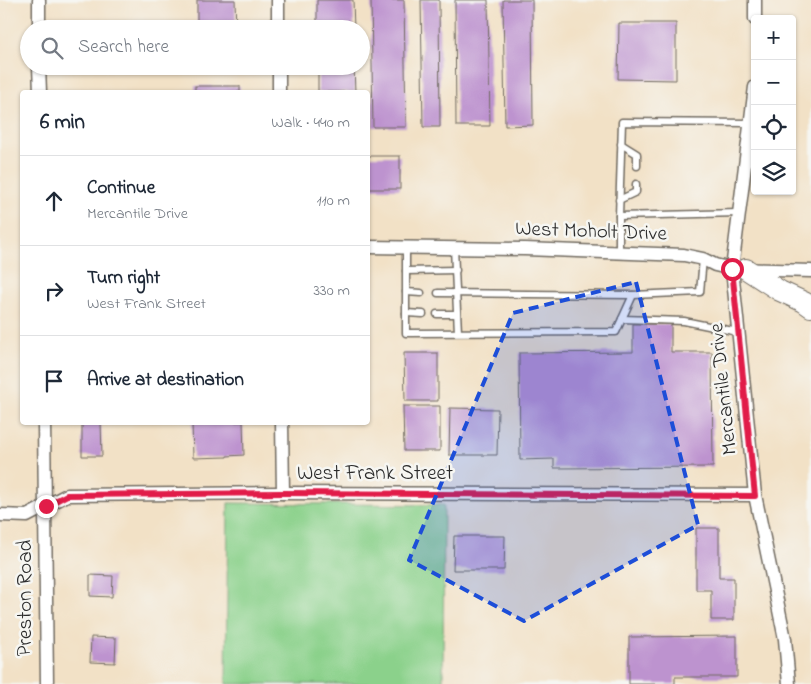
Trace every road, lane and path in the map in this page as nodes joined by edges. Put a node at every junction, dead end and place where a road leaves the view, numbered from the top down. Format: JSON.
{"nodes":[{"id":1,"x":39,"y":0,"type":"edge"},
{"id":2,"x":278,"y":0,"type":"edge"},
{"id":3,"x":755,"y":0,"type":"edge"},
{"id":4,"x":755,"y":15,"type":"edge"},
{"id":5,"x":39,"y":20,"type":"edge"},
{"id":6,"x":278,"y":20,"type":"edge"},
{"id":7,"x":40,"y":75,"type":"edge"},
{"id":8,"x":278,"y":75,"type":"edge"},
{"id":9,"x":40,"y":90,"type":"edge"},
{"id":10,"x":279,"y":90,"type":"edge"},
{"id":11,"x":752,"y":105,"type":"edge"},
{"id":12,"x":750,"y":123,"type":"junction"},
{"id":13,"x":621,"y":144,"type":"junction"},
{"id":14,"x":637,"y":166,"type":"dead end"},
{"id":15,"x":636,"y":184,"type":"dead end"},
{"id":16,"x":620,"y":200,"type":"junction"},
{"id":17,"x":739,"y":213,"type":"junction"},
{"id":18,"x":619,"y":216,"type":"junction"},
{"id":19,"x":370,"y":247,"type":"edge"},
{"id":20,"x":406,"y":247,"type":"junction"},
{"id":21,"x":454,"y":248,"type":"junction"},
{"id":22,"x":619,"y":253,"type":"junction"},
{"id":23,"x":702,"y":259,"type":"junction"},
{"id":24,"x":739,"y":269,"type":"junction"},
{"id":25,"x":456,"y":270,"type":"junction"},
{"id":26,"x":406,"y":271,"type":"junction"},
{"id":27,"x":811,"y":271,"type":"edge"},
{"id":28,"x":406,"y":292,"type":"junction"},
{"id":29,"x":421,"y":293,"type":"dead end"},
{"id":30,"x":438,"y":293,"type":"dead end"},
{"id":31,"x":456,"y":293,"type":"junction"},
{"id":32,"x":633,"y":295,"type":"junction"},
{"id":33,"x":811,"y":307,"type":"edge"},
{"id":34,"x":406,"y":313,"type":"junction"},
{"id":35,"x":423,"y":314,"type":"dead end"},
{"id":36,"x":437,"y":314,"type":"dead end"},
{"id":37,"x":457,"y":314,"type":"junction"},
{"id":38,"x":622,"y":319,"type":"junction"},
{"id":39,"x":458,"y":332,"type":"junction"},
{"id":40,"x":738,"y":332,"type":"junction"},
{"id":41,"x":44,"y":425,"type":"edge"},
{"id":42,"x":282,"y":425,"type":"edge"},
{"id":43,"x":283,"y":493,"type":"junction"},
{"id":44,"x":755,"y":496,"type":"junction"},
{"id":45,"x":46,"y":506,"type":"junction"},
{"id":46,"x":0,"y":515,"type":"edge"},
{"id":47,"x":47,"y":684,"type":"edge"},
{"id":48,"x":789,"y":684,"type":"edge"}],
"edges":[{"from":1,"to":5,"type":"street"},
{"from":2,"to":6,"type":"street"},
{"from":3,"to":4,"type":"street"},
{"from":7,"to":9,"type":"street"},
{"from":8,"to":10,"type":"street"},
{"from":11,"to":12,"type":"street","name":"Mercantile Drive"},
{"from":12,"to":13,"type":"lane"},
{"from":12,"to":17,"type":"street","name":"Mercantile Drive"},
{"from":13,"to":14,"type":"lane"},
{"from":13,"to":16,"type":"lane"},
{"from":15,"to":16,"type":"lane"},
{"from":16,"to":18,"type":"lane"},
{"from":17,"to":18,"type":"lane"},
{"from":17,"to":24,"type":"street","name":"Mercantile Drive"},
{"from":18,"to":22,"type":"lane"},
{"from":19,"to":20,"type":"street","name":"West Moholt Drive"},
{"from":20,"to":21,"type":"street","name":"West Moholt Drive"},
{"from":20,"to":26,"type":"lane"},
{"from":21,"to":22,"type":"street","name":"West Moholt Drive"},
{"from":21,"to":25,"type":"lane"},
{"from":22,"to":23,"type":"street","name":"West Moholt Drive"},
{"from":23,"to":24,"type":"street","name":"West Moholt Drive"},
{"from":23,"to":32,"type":"lane"},
{"from":24,"to":27,"type":"street","name":"West Moholt Drive"},
{"from":24,"to":33,"type":"main road"},
{"from":24,"to":40,"type":"street","name":"Mercantile Drive"},
{"from":25,"to":26,"type":"lane"},
{"from":25,"to":31,"type":"lane"},
{"from":26,"to":28,"type":"lane"},
{"from":28,"to":29,"type":"lane"},
{"from":28,"to":34,"type":"lane"},
{"from":30,"to":31,"type":"lane"},
{"from":31,"to":32,"type":"lane"},
{"from":31,"to":37,"type":"lane"},
{"from":32,"to":38,"type":"lane"},
{"from":34,"to":35,"type":"lane"},
{"from":34,"to":39,"type":"lane"},
{"from":36,"to":37,"type":"lane"},
{"from":37,"to":39,"type":"lane"},
{"from":38,"to":39,"type":"lane"},
{"from":38,"to":40,"type":"lane"},
{"from":40,"to":44,"type":"street","name":"Mercantile Drive"},
{"from":41,"to":45,"type":"street","name":"Preston Road"},
{"from":42,"to":43,"type":"street"},
{"from":43,"to":44,"type":"street","name":"West Frank Street"},
{"from":43,"to":45,"type":"street","name":"West Frank Street"},
{"from":44,"to":48,"type":"street","name":"Mercantile Drive"},
{"from":45,"to":46,"type":"street","name":"West Frank Street"},
{"from":45,"to":47,"type":"street","name":"Preston Road"}]}
